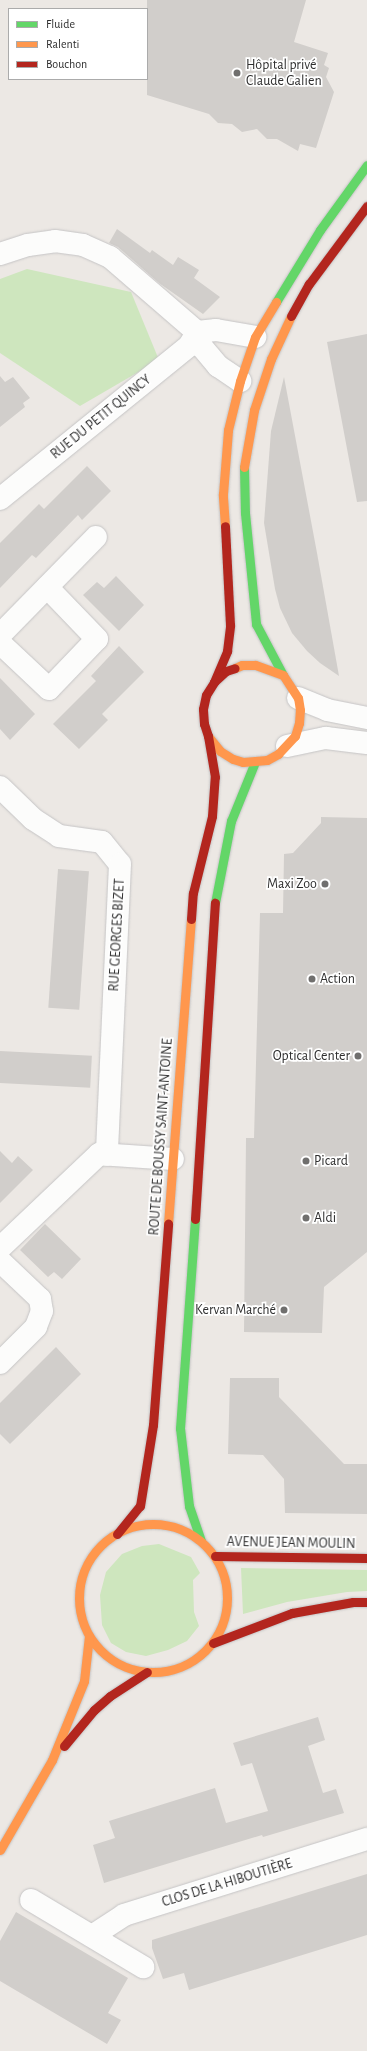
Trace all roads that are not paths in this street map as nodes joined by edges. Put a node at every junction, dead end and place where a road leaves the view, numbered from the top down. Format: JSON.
{"nodes":[{"id":1,"x":367,"y":165,"type":"edge"},
{"id":2,"x":367,"y":206,"type":"edge"},
{"id":3,"x":0,"y":254,"type":"edge"},
{"id":4,"x":197,"y":332,"type":"junction"},
{"id":5,"x":255,"y":337,"type":"junction"},
{"id":6,"x":240,"y":381,"type":"junction"},
{"id":7,"x":0,"y":499,"type":"edge"},
{"id":8,"x":96,"y":537,"type":"dead end"},
{"id":9,"x":47,"y":587,"type":"junction"},
{"id":10,"x":0,"y":635,"type":"edge"},
{"id":11,"x":0,"y":643,"type":"edge"},
{"id":12,"x":283,"y":675,"type":"junction"},
{"id":13,"x":214,"y":682,"type":"junction"},
{"id":14,"x":298,"y":698,"type":"junction"},
{"id":15,"x":367,"y":718,"type":"edge"},
{"id":16,"x":208,"y":736,"type":"junction"},
{"id":17,"x":367,"y":743,"type":"edge"},
{"id":18,"x":287,"y":746,"type":"junction"},
{"id":19,"x":255,"y":762,"type":"junction"},
{"id":20,"x":0,"y":787,"type":"edge"},
{"id":21,"x":107,"y":1155,"type":"junction"},
{"id":22,"x":173,"y":1159,"type":"junction"},
{"id":23,"x":0,"y":1248,"type":"edge"},
{"id":24,"x":0,"y":1261,"type":"edge"},
{"id":25,"x":0,"y":1364,"type":"edge"},
{"id":26,"x":117,"y":1534,"type":"junction"},
{"id":27,"x":200,"y":1541,"type":"junction"},
{"id":28,"x":215,"y":1556,"type":"junction"},
{"id":29,"x":367,"y":1558,"type":"edge"},
{"id":30,"x":367,"y":1602,"type":"edge"},
{"id":31,"x":89,"y":1636,"type":"junction"},
{"id":32,"x":213,"y":1643,"type":"junction"},
{"id":33,"x":146,"y":1672,"type":"junction"},
{"id":34,"x":52,"y":1760,"type":"junction"},
{"id":35,"x":367,"y":1839,"type":"edge"},
{"id":36,"x":0,"y":1850,"type":"edge"},
{"id":37,"x":31,"y":1900,"type":"dead end"},
{"id":38,"x":92,"y":1936,"type":"junction"},
{"id":39,"x":143,"y":1967,"type":"dead end"}],
"edges":[{"from":1,"to":5,"type":"main road"},
{"from":2,"to":12,"type":"main road"},
{"from":3,"to":4,"type":"street"},
{"from":4,"to":5,"type":"street"},
{"from":4,"to":6,"type":"street"},
{"from":4,"to":7,"type":"street","name":"RUE DU PETIT QUINCY"},
{"from":5,"to":6,"type":"main road"},
{"from":6,"to":13,"type":"main road"},
{"from":8,"to":9,"type":"street"},
{"from":9,"to":10,"type":"street"},
{"from":9,"to":11,"type":"street"},
{"from":12,"to":13,"type":"main road"},
{"from":12,"to":14,"type":"main road"},
{"from":13,"to":16,"type":"main road"},
{"from":14,"to":15,"type":"street"},
{"from":14,"to":18,"type":"main road"},
{"from":16,"to":19,"type":"main road"},
{"from":16,"to":22,"type":"main road","name":"ROUTE DE BOUSSY SAINT-ANTOINE"},
{"from":17,"to":18,"type":"street"},
{"from":18,"to":19,"type":"main road"},
{"from":19,"to":27,"type":"main road"},
{"from":20,"to":21,"type":"street","name":"RUE GEORGES BIZET"},
{"from":21,"to":22,"type":"street"},
{"from":21,"to":23,"type":"street"},
{"from":22,"to":26,"type":"main road","name":"ROUTE DE BOUSSY SAINT-ANTOINE"},
{"from":24,"to":25,"type":"street"},
{"from":26,"to":27,"type":"main road"},
{"from":26,"to":31,"type":"main road"},
{"from":27,"to":28,"type":"main road"},
{"from":28,"to":29,"type":"main road","name":"AVENUE JEAN MOULIN"},
{"from":28,"to":32,"type":"main road"},
{"from":30,"to":32,"type":"main road"},
{"from":31,"to":33,"type":"main road"},
{"from":31,"to":34,"type":"main road"},
{"from":32,"to":33,"type":"main road"},
{"from":33,"to":34,"type":"main road"},
{"from":34,"to":36,"type":"main road"},
{"from":35,"to":38,"type":"street","name":"CLOS DE LA HIBOUTIÈRE"},
{"from":37,"to":38,"type":"street"},
{"from":38,"to":39,"type":"street"}]}
